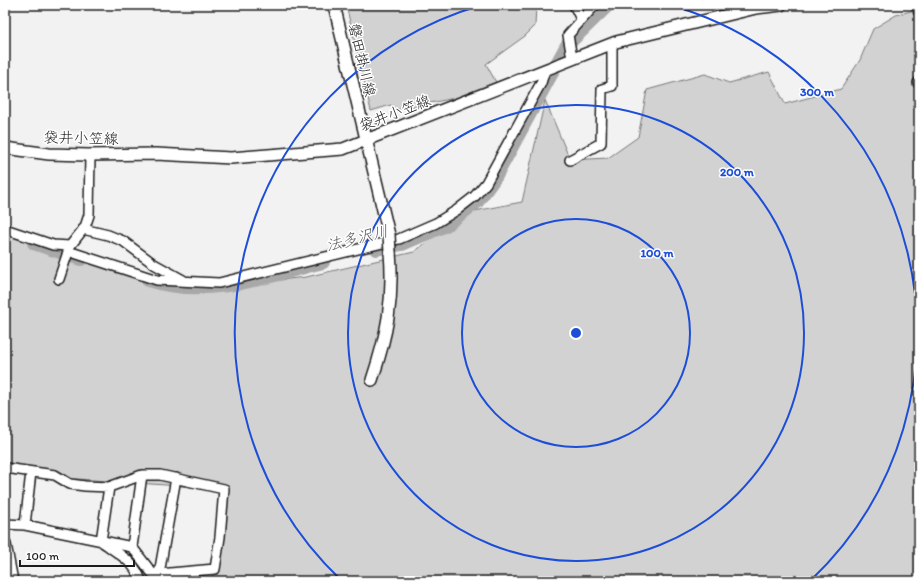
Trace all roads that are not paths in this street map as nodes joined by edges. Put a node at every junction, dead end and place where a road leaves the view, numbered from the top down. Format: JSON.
{"nodes":[{"id":1,"x":334,"y":5,"type":"edge"},
{"id":2,"x":574,"y":5,"type":"edge"},
{"id":3,"x":595,"y":5,"type":"edge"},
{"id":4,"x":780,"y":5,"type":"edge"},
{"id":5,"x":916,"y":5,"type":"edge"},
{"id":6,"x":919,"y":12,"type":"edge"},
{"id":7,"x":581,"y":19,"type":"junction"},
{"id":8,"x":612,"y":43,"type":"junction"},
{"id":9,"x":572,"y":58,"type":"junction"},
{"id":10,"x":545,"y":70,"type":"junction"},
{"id":11,"x":366,"y":140,"type":"junction"},
{"id":12,"x":5,"y":148,"type":"edge"},
{"id":13,"x":90,"y":155,"type":"junction"},
{"id":14,"x":570,"y":160,"type":"dead end"},
{"id":15,"x":5,"y":229,"type":"edge"},
{"id":16,"x":83,"y":229,"type":"junction"},
{"id":17,"x":69,"y":249,"type":"junction"},
{"id":18,"x":151,"y":261,"type":"junction"},
{"id":19,"x":152,"y":278,"type":"junction"},
{"id":20,"x":59,"y":279,"type":"dead end"},
{"id":21,"x":186,"y":281,"type":"junction"},
{"id":22,"x":372,"y":380,"type":"tunnel mouth"},
{"id":23,"x":5,"y":468,"type":"edge"},
{"id":24,"x":31,"y":472,"type":"junction"},
{"id":25,"x":142,"y":475,"type":"junction"},
{"id":26,"x":176,"y":478,"type":"junction"},
{"id":27,"x":109,"y":487,"type":"junction"},
{"id":28,"x":5,"y":524,"type":"edge"},
{"id":29,"x":25,"y":525,"type":"junction"},
{"id":30,"x":101,"y":541,"type":"junction"},
{"id":31,"x":6,"y":544,"type":"dead end"},
{"id":32,"x":132,"y":547,"type":"junction"},
{"id":33,"x":7,"y":561,"type":"edge"},
{"id":34,"x":158,"y":576,"type":"edge"},
{"id":35,"x":12,"y":581,"type":"edge"},
{"id":36,"x":141,"y":581,"type":"edge"}],
"edges":[{"from":1,"to":11,"type":"main road","name":"磐田掛川線"},
{"from":2,"to":7,"type":"street"},
{"from":3,"to":7,"type":"street"},
{"from":4,"to":8,"type":"main road","name":"袋井小笠線"},
{"from":5,"to":6,"type":"street"},
{"from":7,"to":9,"type":"street"},
{"from":8,"to":9,"type":"main road","name":"袋井小笠線"},
{"from":8,"to":14,"type":"street"},
{"from":9,"to":10,"type":"main road","name":"袋井小笠線"},
{"from":10,"to":11,"type":"main road","name":"袋井小笠線"},
{"from":10,"to":21,"type":"street"},
{"from":11,"to":13,"type":"main road","name":"袋井小笠線"},
{"from":11,"to":22,"type":"main road","name":"磐田掛川線","bridge":true},
{"from":12,"to":13,"type":"main road","name":"袋井小笠線"},
{"from":13,"to":16,"type":"street"},
{"from":15,"to":17,"type":"street"},
{"from":16,"to":17,"type":"street"},
{"from":16,"to":18,"type":"street"},
{"from":17,"to":19,"type":"street"},
{"from":17,"to":20,"type":"street"},
{"from":18,"to":19,"type":"street"},
{"from":18,"to":21,"type":"street"},
{"from":19,"to":21,"type":"street"},
{"from":23,"to":24,"type":"street"},
{"from":24,"to":27,"type":"street"},
{"from":24,"to":29,"type":"street"},
{"from":25,"to":26,"type":"street"},
{"from":25,"to":27,"type":"street"},
{"from":25,"to":32,"type":"street"},
{"from":26,"to":34,"type":"street"},
{"from":26,"to":34,"type":"street"},
{"from":27,"to":30,"type":"street"},
{"from":28,"to":29,"type":"street"},
{"from":29,"to":30,"type":"street"},
{"from":30,"to":32,"type":"street"},
{"from":30,"to":36,"type":"street"},
{"from":31,"to":33,"type":"street"},
{"from":32,"to":34,"type":"street"},
{"from":33,"to":35,"type":"street"}]}
